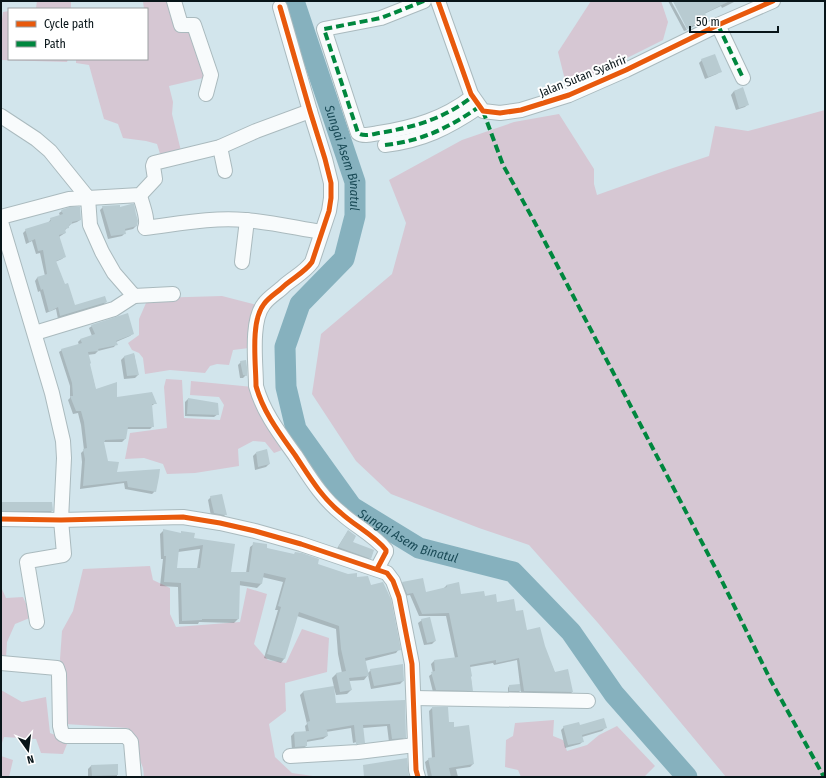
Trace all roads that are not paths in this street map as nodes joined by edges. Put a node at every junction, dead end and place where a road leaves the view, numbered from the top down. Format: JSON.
{"nodes":[{"id":1,"x":174,"y":1,"type":"edge"},
{"id":2,"x":424,"y":1,"type":"edge"},
{"id":3,"x":438,"y":1,"type":"edge"},
{"id":4,"x":773,"y":1,"type":"edge"},
{"id":5,"x":280,"y":7,"type":"dead end"},
{"id":6,"x":718,"y":25,"type":"junction"},
{"id":7,"x":743,"y":78,"type":"dead end"},
{"id":8,"x":206,"y":94,"type":"dead end"},
{"id":9,"x":472,"y":95,"type":"junction"},
{"id":10,"x":310,"y":111,"type":"junction"},
{"id":11,"x":1,"y":116,"type":"edge"},
{"id":12,"x":385,"y":145,"type":"dead end"},
{"id":13,"x":220,"y":147,"type":"junction"},
{"id":14,"x":225,"y":171,"type":"dead end"},
{"id":15,"x":140,"y":195,"type":"junction"},
{"id":16,"x":79,"y":198,"type":"junction"},
{"id":17,"x":1,"y":217,"type":"edge"},
{"id":18,"x":247,"y":220,"type":"junction"},
{"id":19,"x":1,"y":222,"type":"edge"},
{"id":20,"x":321,"y":232,"type":"junction"},
{"id":21,"x":242,"y":262,"type":"dead end"},
{"id":22,"x":173,"y":294,"type":"dead end"},
{"id":23,"x":134,"y":296,"type":"junction"},
{"id":24,"x":35,"y":333,"type":"junction"},
{"id":25,"x":1,"y":519,"type":"edge"},
{"id":26,"x":61,"y":520,"type":"junction"},
{"id":27,"x":377,"y":570,"type":"junction"},
{"id":28,"x":37,"y":622,"type":"dead end"},
{"id":29,"x":1,"y":663,"type":"edge"},
{"id":30,"x":414,"y":698,"type":"junction"},
{"id":31,"x":588,"y":701,"type":"dead end"},
{"id":32,"x":415,"y":745,"type":"junction"},
{"id":33,"x":290,"y":756,"type":"dead end"},
{"id":34,"x":134,"y":777,"type":"edge"},
{"id":35,"x":418,"y":777,"type":"edge"}],
"edges":[{"from":1,"to":8,"type":"street"},
{"from":2,"to":9,"type":"street"},
{"from":3,"to":9,"type":"street"},
{"from":4,"to":6,"type":"street","name":"Jalan Sutan Syahrir"},
{"from":5,"to":10,"type":"street"},
{"from":6,"to":7,"type":"street"},
{"from":6,"to":9,"type":"street","name":"Jalan Sutan Syahrir"},
{"from":9,"to":12,"type":"street"},
{"from":10,"to":13,"type":"street"},
{"from":10,"to":20,"type":"street"},
{"from":11,"to":16,"type":"street"},
{"from":13,"to":14,"type":"street"},
{"from":13,"to":15,"type":"street"},
{"from":15,"to":16,"type":"street"},
{"from":15,"to":18,"type":"street"},
{"from":16,"to":17,"type":"street"},
{"from":16,"to":23,"type":"street"},
{"from":18,"to":20,"type":"street"},
{"from":18,"to":21,"type":"street"},
{"from":19,"to":24,"type":"street"},
{"from":20,"to":27,"type":"street"},
{"from":22,"to":23,"type":"street"},
{"from":23,"to":24,"type":"street"},
{"from":24,"to":26,"type":"street"},
{"from":25,"to":26,"type":"street"},
{"from":26,"to":27,"type":"street"},
{"from":26,"to":28,"type":"street"},
{"from":27,"to":30,"type":"street"},
{"from":29,"to":34,"type":"street"},
{"from":30,"to":31,"type":"street"},
{"from":30,"to":32,"type":"street"},
{"from":32,"to":33,"type":"street"},
{"from":32,"to":35,"type":"street"}]}
